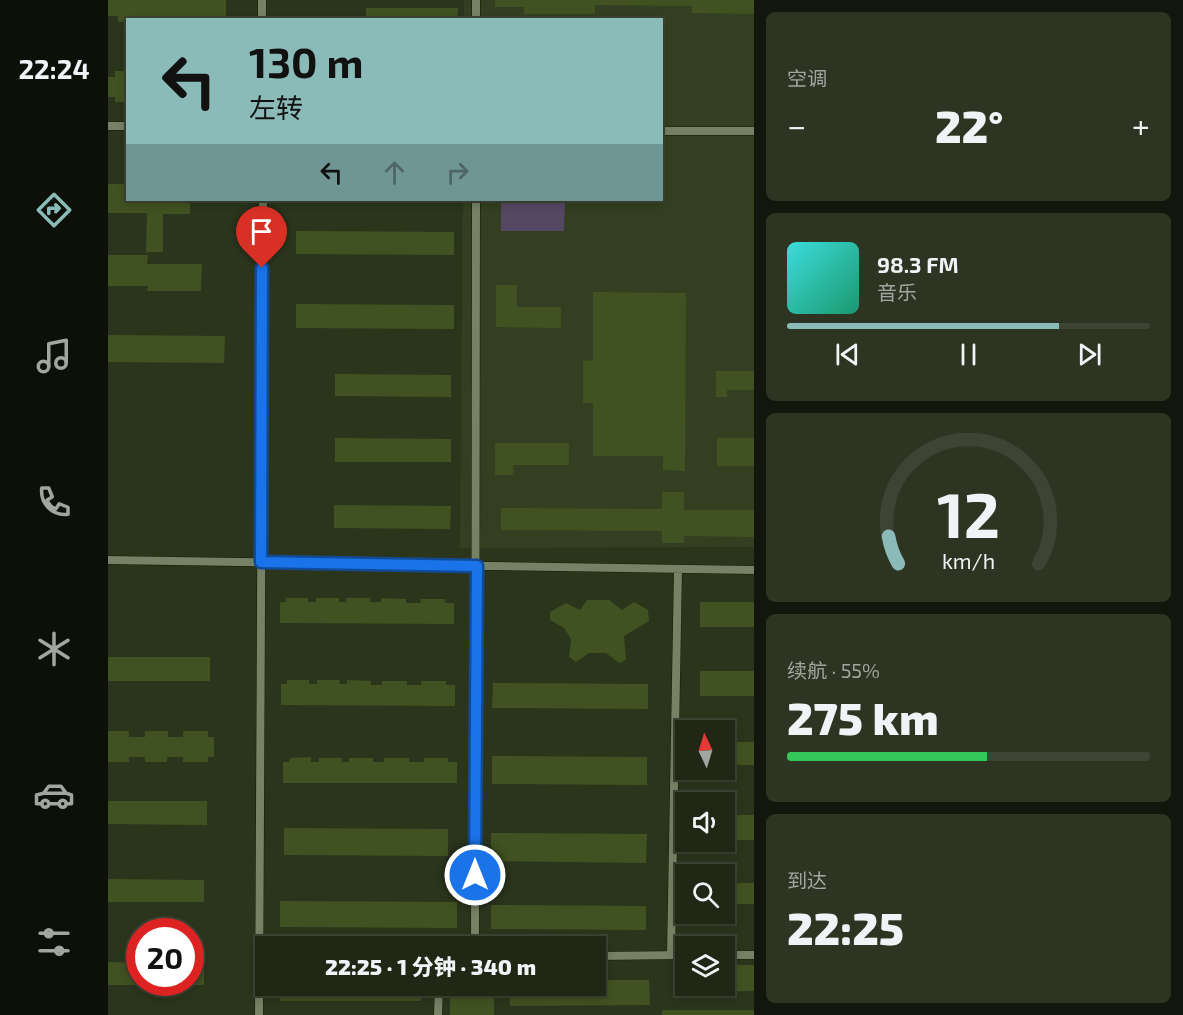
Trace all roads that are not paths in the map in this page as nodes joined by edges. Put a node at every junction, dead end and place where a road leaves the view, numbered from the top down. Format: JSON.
{"nodes":[{"id":1,"x":262,"y":0,"type":"edge"},
{"id":2,"x":476,"y":0,"type":"edge"},
{"id":3,"x":262,"y":18,"type":"edge"},
{"id":4,"x":476,"y":18,"type":"edge"},
{"id":5,"x":108,"y":126,"type":"edge"},
{"id":6,"x":126,"y":126,"type":"edge"},
{"id":7,"x":663,"y":131,"type":"edge"},
{"id":8,"x":754,"y":131,"type":"edge"},
{"id":9,"x":263,"y":201,"type":"edge"},
{"id":10,"x":476,"y":201,"type":"edge"},
{"id":11,"x":108,"y":560,"type":"edge"},
{"id":12,"x":261,"y":562,"type":"junction"},
{"id":13,"x":477,"y":566,"type":"junction"},
{"id":14,"x":678,"y":569,"type":"junction"},
{"id":15,"x":754,"y":570,"type":"edge"},
{"id":16,"x":475,"y":936,"type":"edge"},
{"id":17,"x":735,"y":955,"type":"edge"},
{"id":18,"x":754,"y":955,"type":"edge"},
{"id":19,"x":606,"y":956,"type":"edge"},
{"id":20,"x":671,"y":956,"type":"junction"},
{"id":21,"x":675,"y":956,"type":"edge"},
{"id":22,"x":439,"y":996,"type":"edge"},
{"id":23,"x":259,"y":1015,"type":"edge"},
{"id":24,"x":438,"y":1015,"type":"edge"}],
"edges":[{"from":1,"to":3,"type":"lane"},
{"from":2,"to":4,"type":"lane"},
{"from":5,"to":6,"type":"lane"},
{"from":7,"to":8,"type":"lane"},
{"from":9,"to":12,"type":"lane"},
{"from":10,"to":13,"type":"lane"},
{"from":11,"to":12,"type":"lane"},
{"from":12,"to":13,"type":"lane"},
{"from":12,"to":23,"type":"lane"},
{"from":13,"to":14,"type":"lane"},
{"from":13,"to":16,"type":"lane"},
{"from":14,"to":15,"type":"lane"},
{"from":14,"to":20,"type":"lane"},
{"from":17,"to":18,"type":"lane"},
{"from":19,"to":20,"type":"lane"},
{"from":20,"to":21,"type":"lane"},
{"from":22,"to":24,"type":"lane"}]}
